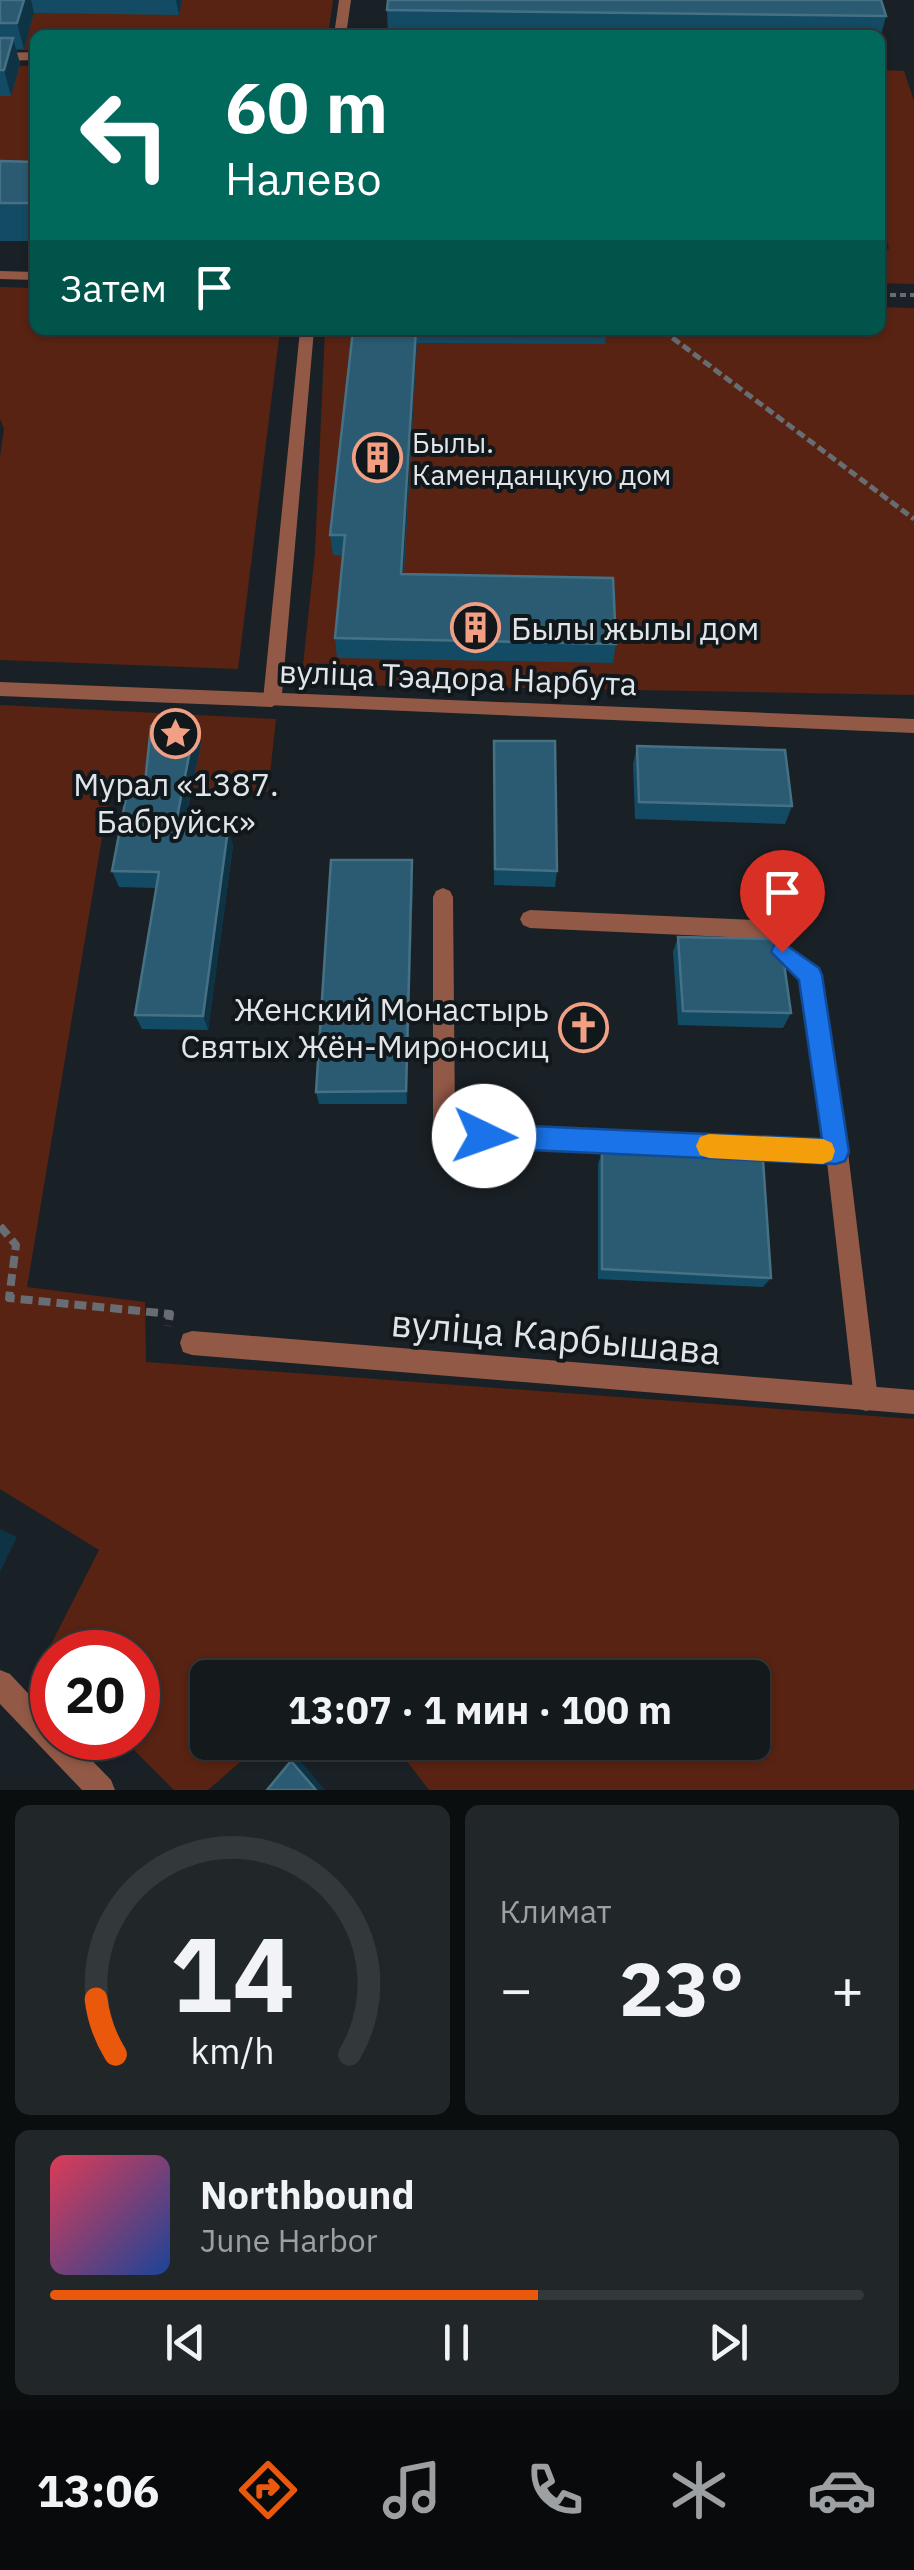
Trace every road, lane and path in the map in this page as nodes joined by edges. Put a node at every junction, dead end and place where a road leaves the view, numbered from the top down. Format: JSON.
{"nodes":[{"id":1,"x":345,"y":0,"type":"edge"},
{"id":2,"x":341,"y":30,"type":"edge"},
{"id":3,"x":30,"y":56,"type":"edge"},
{"id":4,"x":0,"y":57,"type":"edge"},
{"id":5,"x":0,"y":275,"type":"edge"},
{"id":6,"x":30,"y":276,"type":"edge"},
{"id":7,"x":885,"y":295,"type":"edge"},
{"id":8,"x":914,"y":295,"type":"edge"},
{"id":9,"x":308,"y":335,"type":"edge"},
{"id":10,"x":669,"y":335,"type":"edge"},
{"id":11,"x":914,"y":519,"type":"edge"},
{"id":12,"x":0,"y":689,"type":"edge"},
{"id":13,"x":272,"y":700,"type":"junction"},
{"id":14,"x":914,"y":726,"type":"edge"},
{"id":15,"x":443,"y":898,"type":"dead end"},
{"id":16,"x":530,"y":919,"type":"dead end"},
{"id":17,"x":836,"y":1152,"type":"junction"},
{"id":18,"x":0,"y":1226,"type":"edge"},
{"id":19,"x":192,"y":1343,"type":"joint"},
{"id":20,"x":866,"y":1399,"type":"junction"},
{"id":21,"x":914,"y":1402,"type":"edge"},
{"id":22,"x":0,"y":1684,"type":"edge"},
{"id":23,"x":101,"y":1790,"type":"edge"}],
"edges":[{"from":1,"to":2,"type":"street"},
{"from":3,"to":4,"type":"street"},
{"from":5,"to":6,"type":"street"},
{"from":7,"to":8,"type":"path"},
{"from":9,"to":13,"type":"street"},
{"from":10,"to":11,"type":"path"},
{"from":12,"to":13,"type":"street","name":"вуліца Тэадора Нарбута"},
{"from":13,"to":14,"type":"street","name":"вуліца Тэадора Нарбута"},
{"from":15,"to":17,"type":"street"},
{"from":16,"to":17,"type":"street"},
{"from":17,"to":20,"type":"street"},
{"from":18,"to":19,"type":"path"},
{"from":19,"to":20,"type":"street","name":"вуліца Карбышава"},
{"from":20,"to":21,"type":"street","name":"вуліца Карбышава"},
{"from":22,"to":23,"type":"street"}]}
